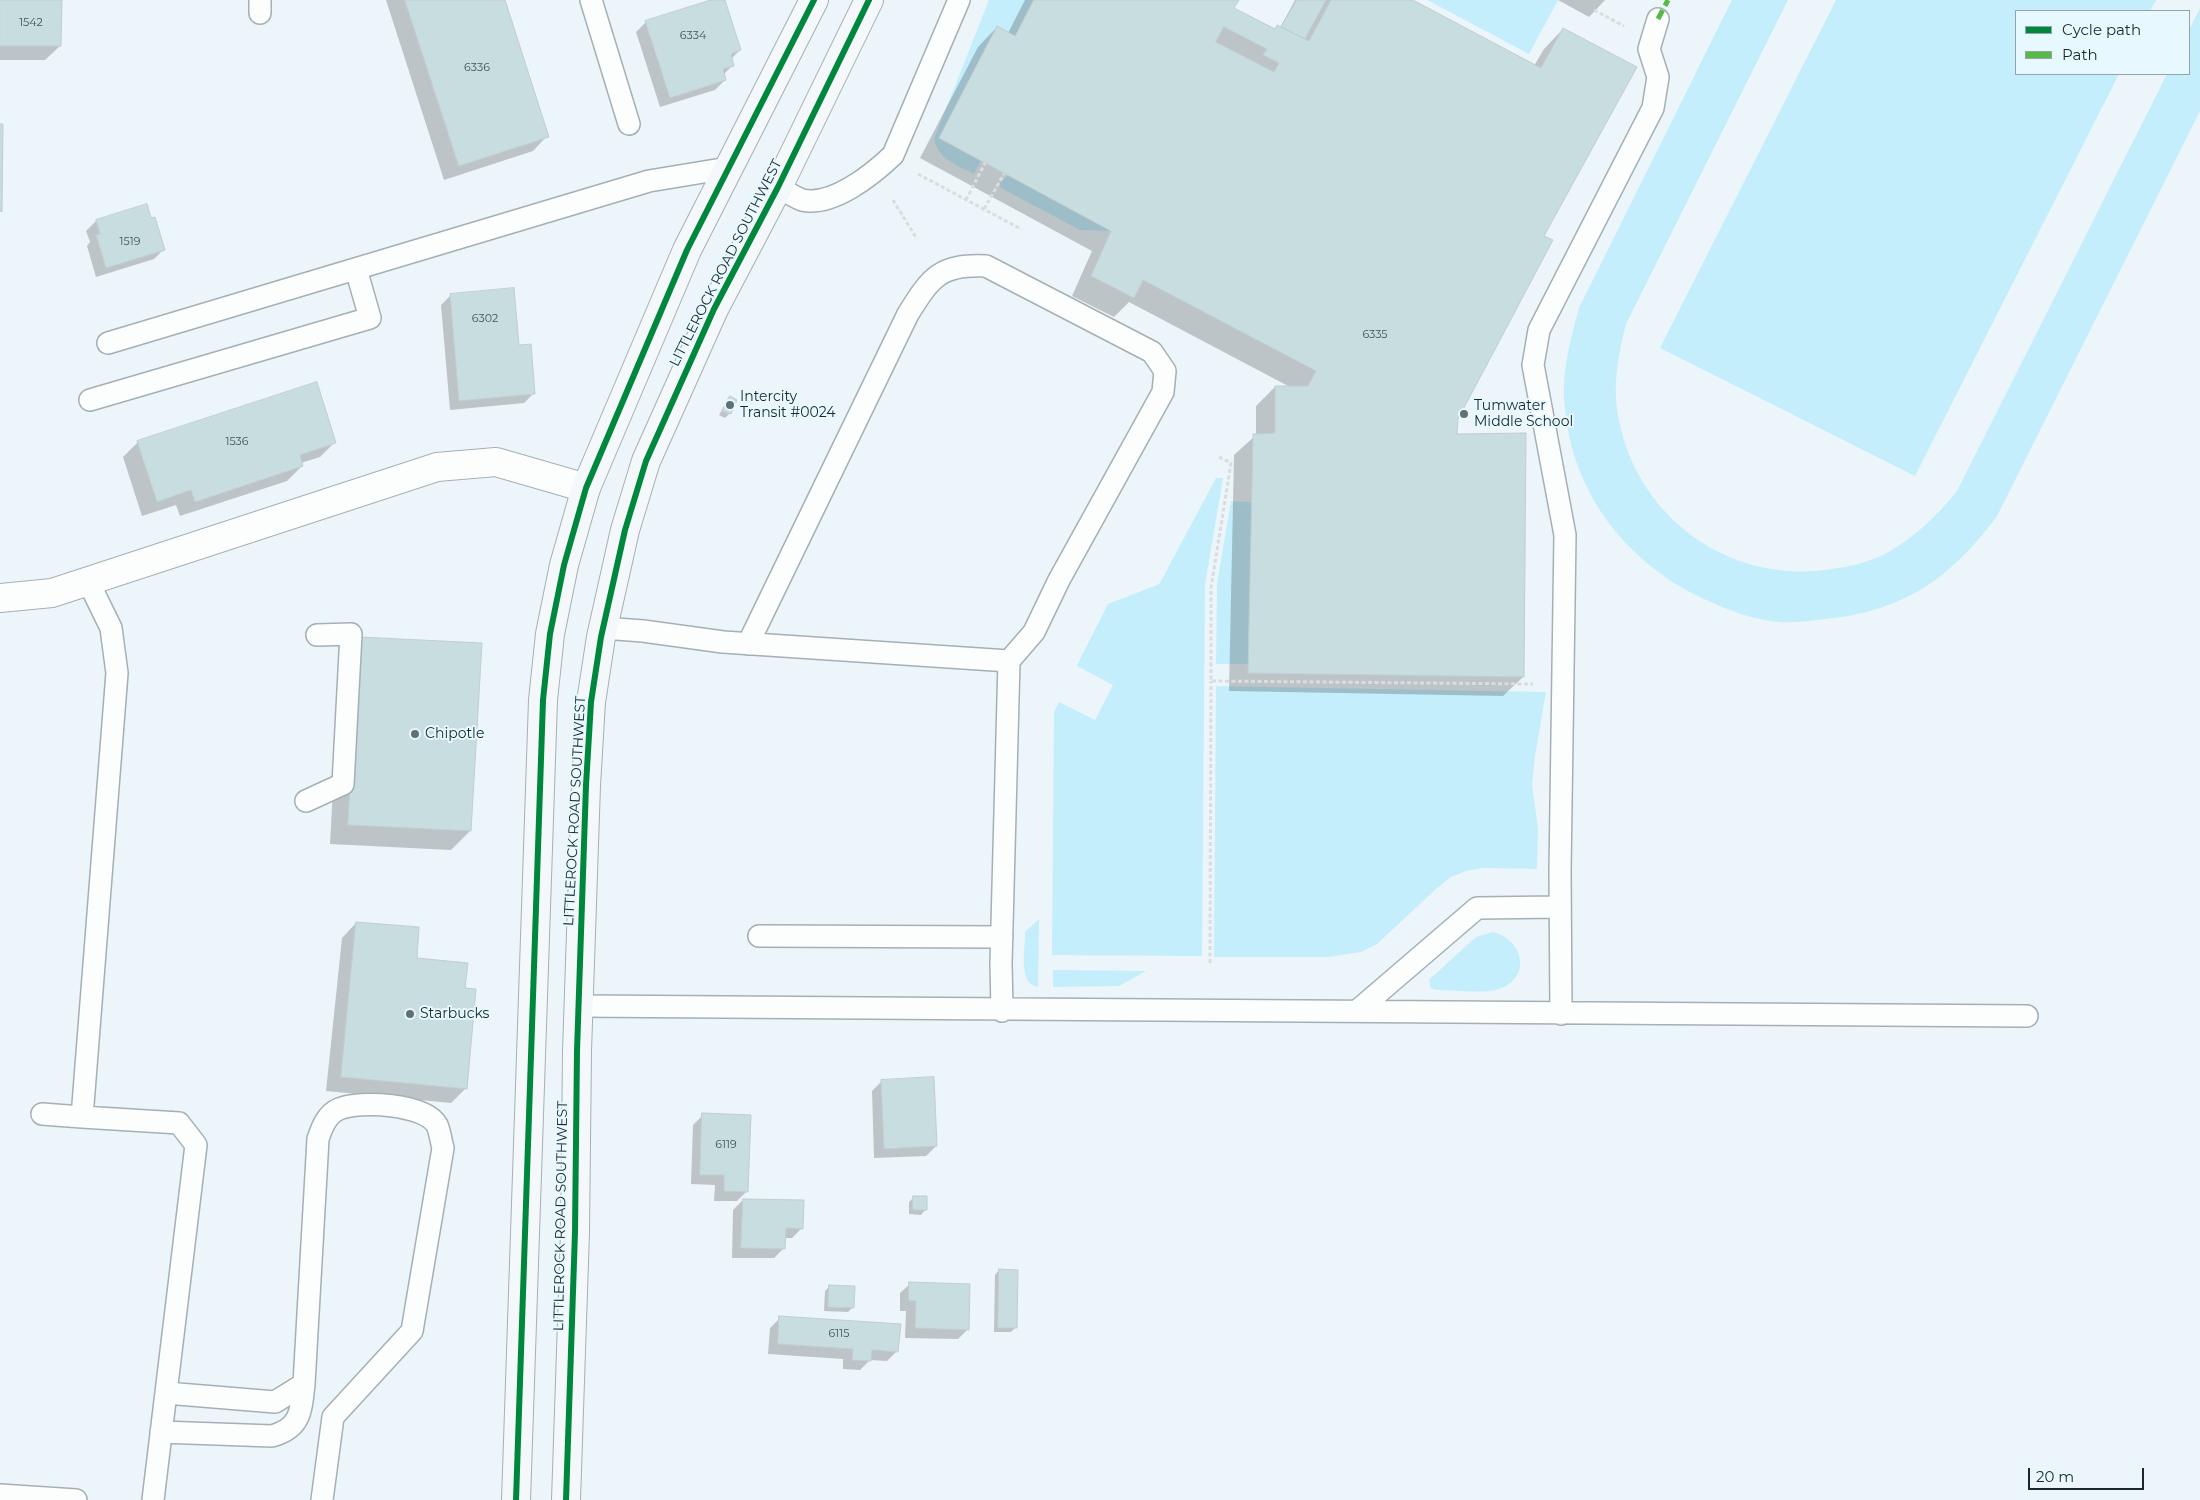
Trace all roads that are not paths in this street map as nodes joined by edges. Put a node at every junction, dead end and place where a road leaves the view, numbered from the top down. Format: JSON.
{"nodes":[{"id":1,"x":591,"y":0,"type":"edge"},
{"id":2,"x":814,"y":0,"type":"edge"},
{"id":3,"x":869,"y":0,"type":"edge"},
{"id":4,"x":959,"y":0,"type":"edge"},
{"id":5,"x":1658,"y":19,"type":"dead end"},
{"id":6,"x":629,"y":124,"type":"dead end"},
{"id":7,"x":728,"y":168,"type":"junction"},
{"id":8,"x":778,"y":187,"type":"junction"},
{"id":9,"x":356,"y":269,"type":"junction"},
{"id":10,"x":108,"y":344,"type":"dead end"},
{"id":11,"x":90,"y":400,"type":"dead end"},
{"id":12,"x":586,"y":488,"type":"junction"},
{"id":13,"x":88,"y":582,"type":"junction"},
{"id":14,"x":0,"y":598,"type":"edge"},
{"id":15,"x":603,"y":628,"type":"junction"},
{"id":16,"x":317,"y":635,"type":"dead end"},
{"id":17,"x":748,"y":644,"type":"junction"},
{"id":18,"x":1009,"y":661,"type":"junction"},
{"id":19,"x":306,"y":801,"type":"dead end"},
{"id":20,"x":1560,"y":907,"type":"junction"},
{"id":21,"x":759,"y":936,"type":"dead end"},
{"id":22,"x":1002,"y":937,"type":"junction"},
{"id":23,"x":578,"y":1006,"type":"junction"},
{"id":24,"x":1002,"y":1011,"type":"junction"},
{"id":25,"x":1356,"y":1011,"type":"junction"},
{"id":26,"x":1561,"y":1014,"type":"junction"},
{"id":27,"x":2027,"y":1016,"type":"dead end"},
{"id":28,"x":42,"y":1114,"type":"dead end"},
{"id":29,"x":82,"y":1117,"type":"junction"},
{"id":30,"x":304,"y":1384,"type":"junction"},
{"id":31,"x":166,"y":1393,"type":"junction"},
{"id":32,"x":162,"y":1432,"type":"junction"},
{"id":33,"x":0,"y":1495,"type":"edge"},
{"id":34,"x":76,"y":1500,"type":"edge"},
{"id":35,"x":153,"y":1500,"type":"edge"},
{"id":36,"x":322,"y":1500,"type":"edge"},
{"id":37,"x":516,"y":1500,"type":"edge"},
{"id":38,"x":566,"y":1500,"type":"edge"}],
"edges":[{"from":1,"to":6,"type":"lane"},
{"from":2,"to":7,"type":"main road"},
{"from":3,"to":8,"type":"main road","name":"LITTLEROCK ROAD SOUTHWEST"},
{"from":4,"to":8,"type":"lane"},
{"from":5,"to":20,"type":"lane"},
{"from":7,"to":9,"type":"lane"},
{"from":7,"to":12,"type":"main road"},
{"from":8,"to":15,"type":"main road","name":"LITTLEROCK ROAD SOUTHWEST"},
{"from":9,"to":10,"type":"lane"},
{"from":9,"to":11,"type":"lane"},
{"from":12,"to":13,"type":"street"},
{"from":12,"to":37,"type":"main road"},
{"from":13,"to":14,"type":"street"},
{"from":13,"to":29,"type":"lane"},
{"from":15,"to":17,"type":"lane"},
{"from":15,"to":23,"type":"main road","name":"LITTLEROCK ROAD SOUTHWEST"},
{"from":16,"to":19,"type":"lane"},
{"from":17,"to":18,"type":"lane"},
{"from":17,"to":18,"type":"lane"},
{"from":18,"to":22,"type":"lane"},
{"from":20,"to":25,"type":"lane"},
{"from":20,"to":26,"type":"lane"},
{"from":21,"to":22,"type":"lane"},
{"from":22,"to":24,"type":"lane"},
{"from":23,"to":24,"type":"lane"},
{"from":23,"to":38,"type":"main road","name":"LITTLEROCK ROAD SOUTHWEST"},
{"from":24,"to":25,"type":"lane"},
{"from":25,"to":26,"type":"lane"},
{"from":26,"to":27,"type":"lane"},
{"from":28,"to":29,"type":"lane"},
{"from":29,"to":31,"type":"lane"},
{"from":30,"to":31,"type":"lane"},
{"from":30,"to":32,"type":"lane"},
{"from":30,"to":36,"type":"lane"},
{"from":31,"to":32,"type":"lane"},
{"from":32,"to":35,"type":"lane"},
{"from":33,"to":34,"type":"lane"}]}
